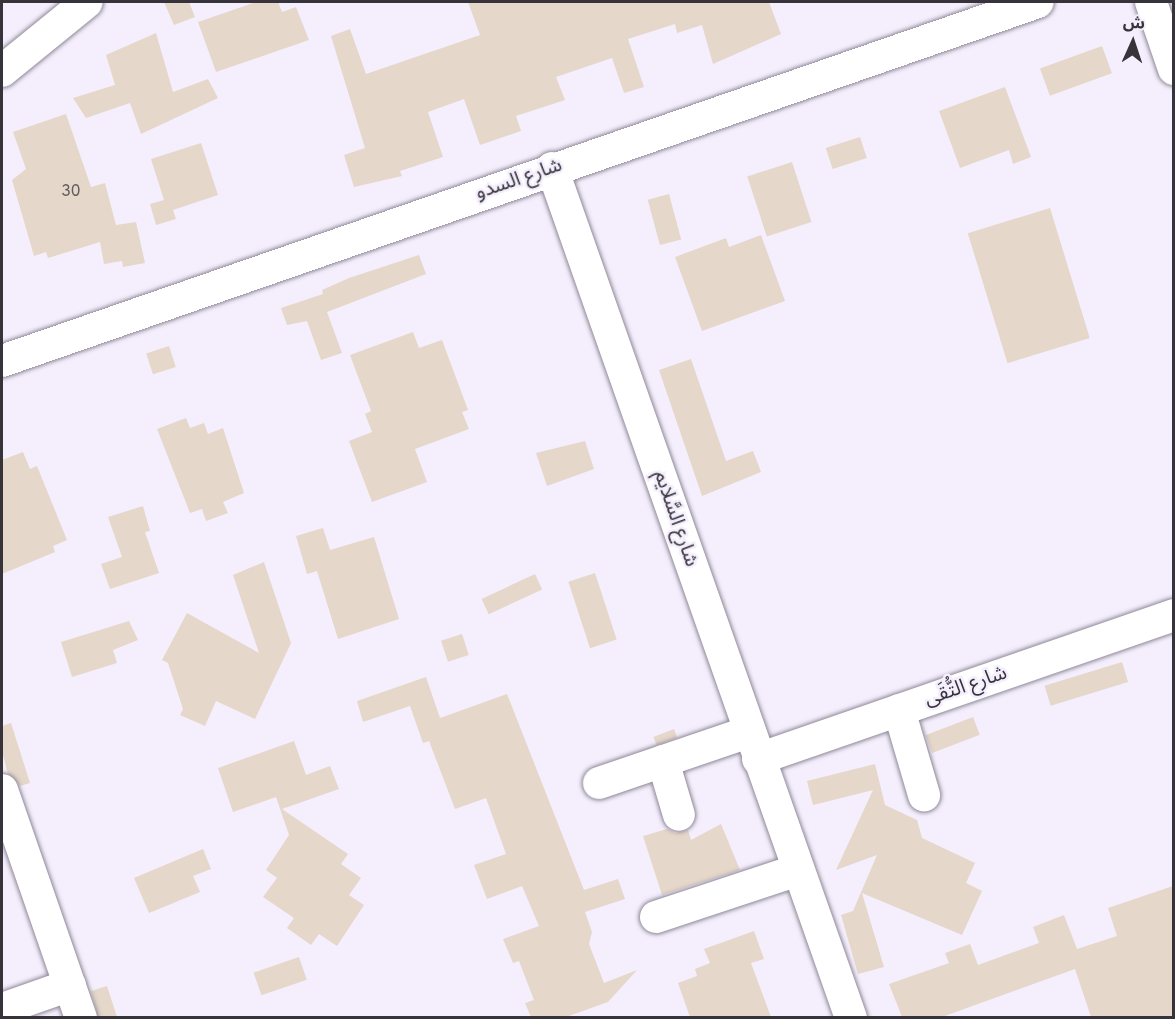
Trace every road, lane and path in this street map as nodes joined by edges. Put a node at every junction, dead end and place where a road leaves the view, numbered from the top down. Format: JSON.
{"nodes":[{"id":1,"x":87,"y":2,"type":"edge"},
{"id":2,"x":1038,"y":2,"type":"edge"},
{"id":3,"x":1150,"y":2,"type":"edge"},
{"id":4,"x":1173,"y":69,"type":"edge"},
{"id":5,"x":2,"y":71,"type":"edge"},
{"id":6,"x":552,"y":168,"type":"junction"},
{"id":7,"x":2,"y":361,"type":"edge"},
{"id":8,"x":1173,"y":615,"type":"edge"},
{"id":9,"x":899,"y":710,"type":"junction"},
{"id":10,"x":753,"y":746,"type":"junction"},
{"id":11,"x":663,"y":761,"type":"junction"},
{"id":12,"x":599,"y":783,"type":"dead end"},
{"id":13,"x":2,"y":790,"type":"edge"},
{"id":14,"x":924,"y":795,"type":"dead end"},
{"id":15,"x":679,"y":815,"type":"dead end"},
{"id":16,"x":798,"y":870,"type":"junction"},
{"id":17,"x":656,"y":917,"type":"dead end"},
{"id":18,"x":70,"y":985,"type":"junction"},
{"id":19,"x":2,"y":1009,"type":"edge"},
{"id":20,"x":81,"y":1017,"type":"edge"},
{"id":21,"x":851,"y":1017,"type":"edge"}],
"edges":[{"from":1,"to":5,"type":"street"},
{"from":2,"to":6,"type":"street","name":"شارع السدو"},
{"from":3,"to":4,"type":"street"},
{"from":6,"to":7,"type":"street","name":"شارع السدو"},
{"from":6,"to":10,"type":"street","name":"شارع السَّلايم"},
{"from":8,"to":9,"type":"street","name":"شارع التُّقَى"},
{"from":9,"to":10,"type":"street","name":"شارع التُّقَى"},
{"from":9,"to":14,"type":"street"},
{"from":10,"to":11,"type":"street","name":"شارع التُّقَى"},
{"from":10,"to":16,"type":"street","name":"شارع السَّلايم"},
{"from":11,"to":12,"type":"street","name":"شارع التُّقَى"},
{"from":11,"to":15,"type":"street"},
{"from":13,"to":18,"type":"street"},
{"from":16,"to":17,"type":"street"},
{"from":16,"to":21,"type":"street","name":"شارع السَّلايم"},
{"from":18,"to":19,"type":"street"},
{"from":18,"to":20,"type":"street"}]}
